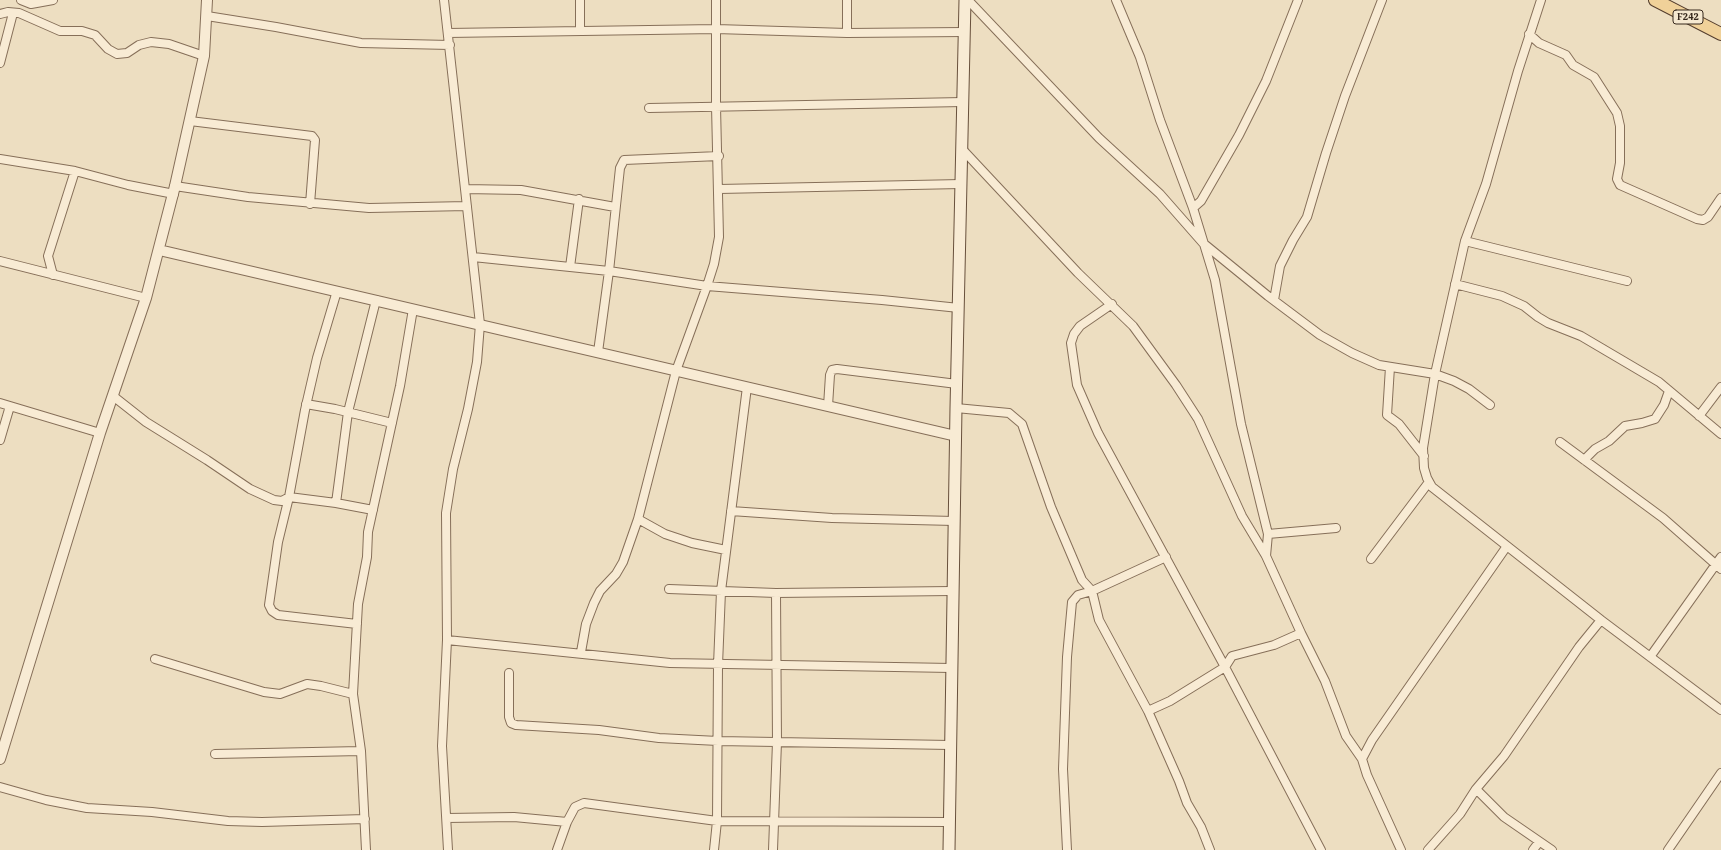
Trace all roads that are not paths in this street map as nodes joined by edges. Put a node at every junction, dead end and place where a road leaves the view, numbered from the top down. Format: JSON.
{"nodes":[{"id":1,"x":21,"y":0,"type":"edge"},
{"id":2,"x":53,"y":0,"type":"edge"},
{"id":3,"x":207,"y":0,"type":"edge"},
{"id":4,"x":444,"y":0,"type":"edge"},
{"id":5,"x":580,"y":0,"type":"edge"},
{"id":6,"x":716,"y":0,"type":"edge"},
{"id":7,"x":847,"y":0,"type":"edge"},
{"id":8,"x":966,"y":0,"type":"edge"},
{"id":9,"x":1116,"y":0,"type":"edge"},
{"id":10,"x":1298,"y":0,"type":"edge"},
{"id":11,"x":1382,"y":0,"type":"edge"},
{"id":12,"x":1541,"y":0,"type":"edge"},
{"id":13,"x":1655,"y":0,"type":"edge"},
{"id":14,"x":13,"y":13,"type":"junction"},
{"id":15,"x":0,"y":14,"type":"edge"},
{"id":16,"x":206,"y":16,"type":"junction"},
{"id":17,"x":716,"y":29,"type":"junction"},
{"id":18,"x":580,"y":31,"type":"junction"},
{"id":19,"x":964,"y":32,"type":"junction"},
{"id":20,"x":448,"y":33,"type":"junction"},
{"id":21,"x":847,"y":33,"type":"junction"},
{"id":22,"x":1530,"y":34,"type":"junction"},
{"id":23,"x":1721,"y":34,"type":"edge"},
{"id":24,"x":450,"y":45,"type":"junction"},
{"id":25,"x":204,"y":56,"type":"junction"},
{"id":26,"x":0,"y":63,"type":"edge"},
{"id":27,"x":963,"y":102,"type":"junction"},
{"id":28,"x":716,"y":106,"type":"junction"},
{"id":29,"x":649,"y":108,"type":"dead end"},
{"id":30,"x":190,"y":121,"type":"junction"},
{"id":31,"x":962,"y":149,"type":"junction"},
{"id":32,"x":719,"y":156,"type":"junction"},
{"id":33,"x":0,"y":159,"type":"edge"},
{"id":34,"x":75,"y":171,"type":"junction"},
{"id":35,"x":961,"y":184,"type":"junction"},
{"id":36,"x":465,"y":189,"type":"junction"},
{"id":37,"x":719,"y":189,"type":"junction"},
{"id":38,"x":174,"y":190,"type":"junction"},
{"id":39,"x":1721,"y":198,"type":"edge"},
{"id":40,"x":579,"y":199,"type":"junction"},
{"id":41,"x":310,"y":204,"type":"junction"},
{"id":42,"x":467,"y":206,"type":"junction"},
{"id":43,"x":615,"y":206,"type":"junction"},
{"id":44,"x":1193,"y":208,"type":"junction"},
{"id":45,"x":1465,"y":241,"type":"junction"},
{"id":46,"x":1203,"y":243,"type":"junction"},
{"id":47,"x":159,"y":250,"type":"junction"},
{"id":48,"x":473,"y":257,"type":"junction"},
{"id":49,"x":0,"y":261,"type":"edge"},
{"id":50,"x":570,"y":267,"type":"junction"},
{"id":51,"x":609,"y":271,"type":"junction"},
{"id":52,"x":53,"y":275,"type":"junction"},
{"id":53,"x":1627,"y":281,"type":"dead end"},
{"id":54,"x":1455,"y":284,"type":"junction"},
{"id":55,"x":707,"y":286,"type":"junction"},
{"id":56,"x":337,"y":291,"type":"junction"},
{"id":57,"x":146,"y":298,"type":"junction"},
{"id":58,"x":376,"y":300,"type":"junction"},
{"id":59,"x":1274,"y":300,"type":"junction"},
{"id":60,"x":1112,"y":304,"type":"junction"},
{"id":61,"x":959,"y":308,"type":"junction"},
{"id":62,"x":413,"y":309,"type":"junction"},
{"id":63,"x":480,"y":324,"type":"junction"},
{"id":64,"x":598,"y":352,"type":"junction"},
{"id":65,"x":1390,"y":367,"type":"junction"},
{"id":66,"x":676,"y":371,"type":"junction"},
{"id":67,"x":1435,"y":374,"type":"junction"},
{"id":68,"x":957,"y":384,"type":"junction"},
{"id":69,"x":747,"y":387,"type":"junction"},
{"id":70,"x":1721,"y":387,"type":"edge"},
{"id":71,"x":1669,"y":391,"type":"junction"},
{"id":72,"x":113,"y":396,"type":"junction"},
{"id":73,"x":0,"y":403,"type":"edge"},
{"id":74,"x":306,"y":404,"type":"junction"},
{"id":75,"x":1490,"y":405,"type":"dead end"},
{"id":76,"x":10,"y":406,"type":"junction"},
{"id":77,"x":828,"y":406,"type":"junction"},
{"id":78,"x":956,"y":408,"type":"junction"},
{"id":79,"x":348,"y":412,"type":"junction"},
{"id":80,"x":1699,"y":416,"type":"junction"},
{"id":81,"x":392,"y":423,"type":"junction"},
{"id":82,"x":100,"y":433,"type":"junction"},
{"id":83,"x":1721,"y":434,"type":"edge"},
{"id":84,"x":956,"y":436,"type":"junction"},
{"id":85,"x":0,"y":440,"type":"edge"},
{"id":86,"x":1560,"y":442,"type":"dead end"},
{"id":87,"x":1424,"y":456,"type":"junction"},
{"id":88,"x":1584,"y":460,"type":"junction"},
{"id":89,"x":1429,"y":482,"type":"junction"},
{"id":90,"x":289,"y":497,"type":"junction"},
{"id":91,"x":336,"y":503,"type":"junction"},
{"id":92,"x":373,"y":510,"type":"junction"},
{"id":93,"x":731,"y":511,"type":"junction"},
{"id":94,"x":638,"y":519,"type":"junction"},
{"id":95,"x":954,"y":521,"type":"junction"},
{"id":96,"x":1336,"y":528,"type":"dead end"},
{"id":97,"x":1268,"y":534,"type":"junction"},
{"id":98,"x":1508,"y":546,"type":"junction"},
{"id":99,"x":726,"y":550,"type":"junction"},
{"id":100,"x":1266,"y":556,"type":"junction"},
{"id":101,"x":1166,"y":557,"type":"junction"},
{"id":102,"x":1721,"y":557,"type":"edge"},
{"id":103,"x":1371,"y":559,"type":"dead end"},
{"id":104,"x":1718,"y":567,"type":"edge"},
{"id":105,"x":669,"y":589,"type":"dead end"},
{"id":106,"x":721,"y":591,"type":"junction"},
{"id":107,"x":952,"y":591,"type":"junction"},
{"id":108,"x":1092,"y":591,"type":"junction"},
{"id":109,"x":776,"y":593,"type":"junction"},
{"id":110,"x":1601,"y":620,"type":"junction"},
{"id":111,"x":357,"y":624,"type":"junction"},
{"id":112,"x":1301,"y":633,"type":"junction"},
{"id":113,"x":446,"y":640,"type":"junction"},
{"id":114,"x":581,"y":652,"type":"junction"},
{"id":115,"x":1650,"y":657,"type":"junction"},
{"id":116,"x":155,"y":660,"type":"dead end"},
{"id":117,"x":776,"y":664,"type":"junction"},
{"id":118,"x":718,"y":665,"type":"junction"},
{"id":119,"x":1225,"y":667,"type":"junction"},
{"id":120,"x":951,"y":668,"type":"junction"},
{"id":121,"x":509,"y":673,"type":"dead end"},
{"id":122,"x":353,"y":694,"type":"junction"},
{"id":123,"x":1721,"y":710,"type":"edge"},
{"id":124,"x":1148,"y":711,"type":"junction"},
{"id":125,"x":718,"y":741,"type":"junction"},
{"id":126,"x":777,"y":742,"type":"junction"},
{"id":127,"x":950,"y":745,"type":"junction"},
{"id":128,"x":361,"y":751,"type":"junction"},
{"id":129,"x":215,"y":754,"type":"dead end"},
{"id":130,"x":0,"y":759,"type":"edge"},
{"id":131,"x":1362,"y":759,"type":"junction"},
{"id":132,"x":1721,"y":773,"type":"edge"},
{"id":133,"x":0,"y":787,"type":"edge"},
{"id":134,"x":1476,"y":789,"type":"junction"},
{"id":135,"x":447,"y":818,"type":"junction"},
{"id":136,"x":365,"y":819,"type":"junction"},
{"id":137,"x":717,"y":821,"type":"junction"},
{"id":138,"x":774,"y":821,"type":"junction"},
{"id":139,"x":567,"y":822,"type":"junction"},
{"id":140,"x":949,"y":822,"type":"junction"},
{"id":141,"x":1539,"y":842,"type":"junction"},
{"id":142,"x":366,"y":850,"type":"edge"},
{"id":143,"x":448,"y":850,"type":"edge"},
{"id":144,"x":557,"y":850,"type":"edge"},
{"id":145,"x":714,"y":850,"type":"edge"},
{"id":146,"x":774,"y":850,"type":"edge"},
{"id":147,"x":949,"y":850,"type":"edge"},
{"id":148,"x":1067,"y":850,"type":"edge"},
{"id":149,"x":1210,"y":850,"type":"edge"},
{"id":150,"x":1321,"y":850,"type":"edge"},
{"id":151,"x":1401,"y":850,"type":"edge"},
{"id":152,"x":1428,"y":850,"type":"edge"},
{"id":153,"x":1533,"y":850,"type":"edge"},
{"id":154,"x":1552,"y":850,"type":"edge"},
{"id":155,"x":1668,"y":850,"type":"edge"}],
"edges":[{"from":1,"to":2,"type":"street"},
{"from":3,"to":16,"type":"street"},
{"from":4,"to":20,"type":"street"},
{"from":5,"to":18,"type":"street"},
{"from":6,"to":17,"type":"street"},
{"from":7,"to":21,"type":"street"},
{"from":8,"to":19,"type":"main road"},
{"from":8,"to":46,"type":"street"},
{"from":9,"to":44,"type":"street"},
{"from":10,"to":44,"type":"street"},
{"from":11,"to":59,"type":"street"},
{"from":12,"to":22,"type":"street"},
{"from":13,"to":23,"type":"main road","number":"F242"},
{"from":14,"to":15,"type":"street"},
{"from":14,"to":25,"type":"street"},
{"from":14,"to":26,"type":"street"},
{"from":16,"to":24,"type":"street"},
{"from":16,"to":25,"type":"street"},
{"from":17,"to":18,"type":"street"},
{"from":17,"to":21,"type":"street"},
{"from":17,"to":28,"type":"street"},
{"from":18,"to":20,"type":"street"},
{"from":19,"to":21,"type":"street"},
{"from":19,"to":27,"type":"main road"},
{"from":20,"to":24,"type":"street"},
{"from":22,"to":39,"type":"street"},
{"from":22,"to":45,"type":"street"},
{"from":24,"to":36,"type":"street"},
{"from":25,"to":30,"type":"street"},
{"from":27,"to":28,"type":"street"},
{"from":27,"to":31,"type":"main road"},
{"from":28,"to":29,"type":"street"},
{"from":28,"to":32,"type":"street"},
{"from":30,"to":38,"type":"street"},
{"from":30,"to":41,"type":"street"},
{"from":31,"to":35,"type":"main road"},
{"from":31,"to":60,"type":"street"},
{"from":32,"to":37,"type":"street"},
{"from":32,"to":43,"type":"street"},
{"from":33,"to":34,"type":"street"},
{"from":34,"to":38,"type":"street"},
{"from":34,"to":52,"type":"street"},
{"from":35,"to":37,"type":"street"},
{"from":35,"to":61,"type":"main road"},
{"from":36,"to":40,"type":"street"},
{"from":36,"to":42,"type":"street"},
{"from":37,"to":55,"type":"street"},
{"from":38,"to":41,"type":"street"},
{"from":38,"to":47,"type":"street"},
{"from":40,"to":43,"type":"street"},
{"from":40,"to":50,"type":"street"},
{"from":41,"to":42,"type":"street"},
{"from":42,"to":48,"type":"street"},
{"from":43,"to":51,"type":"street"},
{"from":44,"to":46,"type":"street"},
{"from":45,"to":53,"type":"street"},
{"from":45,"to":54,"type":"street"},
{"from":46,"to":59,"type":"street"},
{"from":46,"to":97,"type":"street"},
{"from":47,"to":56,"type":"street"},
{"from":47,"to":57,"type":"street"},
{"from":48,"to":50,"type":"street"},
{"from":48,"to":63,"type":"street"},
{"from":49,"to":52,"type":"street"},
{"from":50,"to":51,"type":"street"},
{"from":51,"to":55,"type":"street"},
{"from":51,"to":64,"type":"street"},
{"from":52,"to":57,"type":"street"},
{"from":54,"to":67,"type":"street"},
{"from":54,"to":71,"type":"street"},
{"from":55,"to":61,"type":"street"},
{"from":55,"to":66,"type":"street"},
{"from":56,"to":58,"type":"street"},
{"from":56,"to":74,"type":"street"},
{"from":57,"to":72,"type":"street"},
{"from":58,"to":62,"type":"street"},
{"from":58,"to":79,"type":"street"},
{"from":59,"to":65,"type":"street"},
{"from":60,"to":100,"type":"street"},
{"from":60,"to":101,"type":"street"},
{"from":61,"to":68,"type":"main road"},
{"from":62,"to":63,"type":"street"},
{"from":62,"to":81,"type":"street"},
{"from":63,"to":64,"type":"street"},
{"from":63,"to":113,"type":"street"},
{"from":64,"to":66,"type":"street"},
{"from":65,"to":67,"type":"street"},
{"from":65,"to":87,"type":"street"},
{"from":66,"to":69,"type":"street"},
{"from":66,"to":94,"type":"street"},
{"from":67,"to":75,"type":"street"},
{"from":67,"to":87,"type":"street"},
{"from":68,"to":77,"type":"street"},
{"from":68,"to":78,"type":"main road"},
{"from":69,"to":77,"type":"street"},
{"from":69,"to":93,"type":"street"},
{"from":70,"to":80,"type":"street"},
{"from":71,"to":80,"type":"street"},
{"from":71,"to":88,"type":"street"},
{"from":72,"to":82,"type":"street"},
{"from":72,"to":90,"type":"street"},
{"from":73,"to":76,"type":"street"},
{"from":74,"to":79,"type":"street"},
{"from":74,"to":90,"type":"street"},
{"from":76,"to":82,"type":"street"},
{"from":76,"to":85,"type":"street"},
{"from":77,"to":84,"type":"street"},
{"from":78,"to":84,"type":"main road"},
{"from":78,"to":108,"type":"street"},
{"from":79,"to":81,"type":"street"},
{"from":79,"to":91,"type":"street"},
{"from":80,"to":83,"type":"street"},
{"from":81,"to":92,"type":"street"},
{"from":82,"to":130,"type":"street"},
{"from":84,"to":95,"type":"main road"},
{"from":86,"to":88,"type":"street"},
{"from":87,"to":89,"type":"street"},
{"from":88,"to":104,"type":"street"},
{"from":89,"to":98,"type":"street"},
{"from":89,"to":103,"type":"street"},
{"from":90,"to":91,"type":"street"},
{"from":90,"to":111,"type":"street"},
{"from":91,"to":92,"type":"street"},
{"from":92,"to":111,"type":"street"},
{"from":93,"to":95,"type":"street"},
{"from":93,"to":99,"type":"street"},
{"from":94,"to":99,"type":"street"},
{"from":94,"to":114,"type":"street"},
{"from":95,"to":107,"type":"main road"},
{"from":96,"to":97,"type":"street"},
{"from":97,"to":100,"type":"street"},
{"from":98,"to":110,"type":"street"},
{"from":98,"to":131,"type":"street"},
{"from":99,"to":106,"type":"street"},
{"from":100,"to":112,"type":"street"},
{"from":101,"to":108,"type":"street"},
{"from":101,"to":119,"type":"street"},
{"from":102,"to":104,"type":"street"},
{"from":104,"to":115,"type":"street"},
{"from":105,"to":106,"type":"street"},
{"from":106,"to":109,"type":"street"},
{"from":106,"to":118,"type":"street"},
{"from":107,"to":109,"type":"street"},
{"from":107,"to":120,"type":"main road"},
{"from":108,"to":124,"type":"street"},
{"from":108,"to":148,"type":"street"},
{"from":109,"to":117,"type":"street"},
{"from":110,"to":115,"type":"street"},
{"from":110,"to":134,"type":"street"},
{"from":111,"to":122,"type":"street"},
{"from":112,"to":119,"type":"street"},
{"from":112,"to":131,"type":"street"},
{"from":113,"to":114,"type":"street"},
{"from":113,"to":135,"type":"street"},
{"from":114,"to":118,"type":"street"},
{"from":115,"to":123,"type":"street"},
{"from":116,"to":122,"type":"street"},
{"from":117,"to":118,"type":"street"},
{"from":117,"to":120,"type":"street"},
{"from":117,"to":126,"type":"street"},
{"from":118,"to":125,"type":"street"},
{"from":119,"to":124,"type":"street"},
{"from":119,"to":150,"type":"street"},
{"from":120,"to":127,"type":"main road"},
{"from":121,"to":125,"type":"street"},
{"from":122,"to":128,"type":"street"},
{"from":124,"to":149,"type":"street"},
{"from":125,"to":126,"type":"street"},
{"from":125,"to":137,"type":"street"},
{"from":126,"to":127,"type":"street"},
{"from":126,"to":138,"type":"street"},
{"from":127,"to":140,"type":"main road"},
{"from":128,"to":129,"type":"street"},
{"from":128,"to":136,"type":"street"},
{"from":131,"to":151,"type":"street"},
{"from":132,"to":155,"type":"street"},
{"from":133,"to":136,"type":"street"},
{"from":134,"to":141,"type":"street"},
{"from":134,"to":152,"type":"street"},
{"from":135,"to":139,"type":"street"},
{"from":135,"to":143,"type":"street"},
{"from":136,"to":142,"type":"street"},
{"from":137,"to":138,"type":"street"},
{"from":137,"to":139,"type":"street"},
{"from":137,"to":145,"type":"street"},
{"from":138,"to":140,"type":"street"},
{"from":138,"to":146,"type":"street"},
{"from":139,"to":144,"type":"street"},
{"from":140,"to":147,"type":"main road"},
{"from":141,"to":153,"type":"street"},
{"from":141,"to":154,"type":"street"}]}
